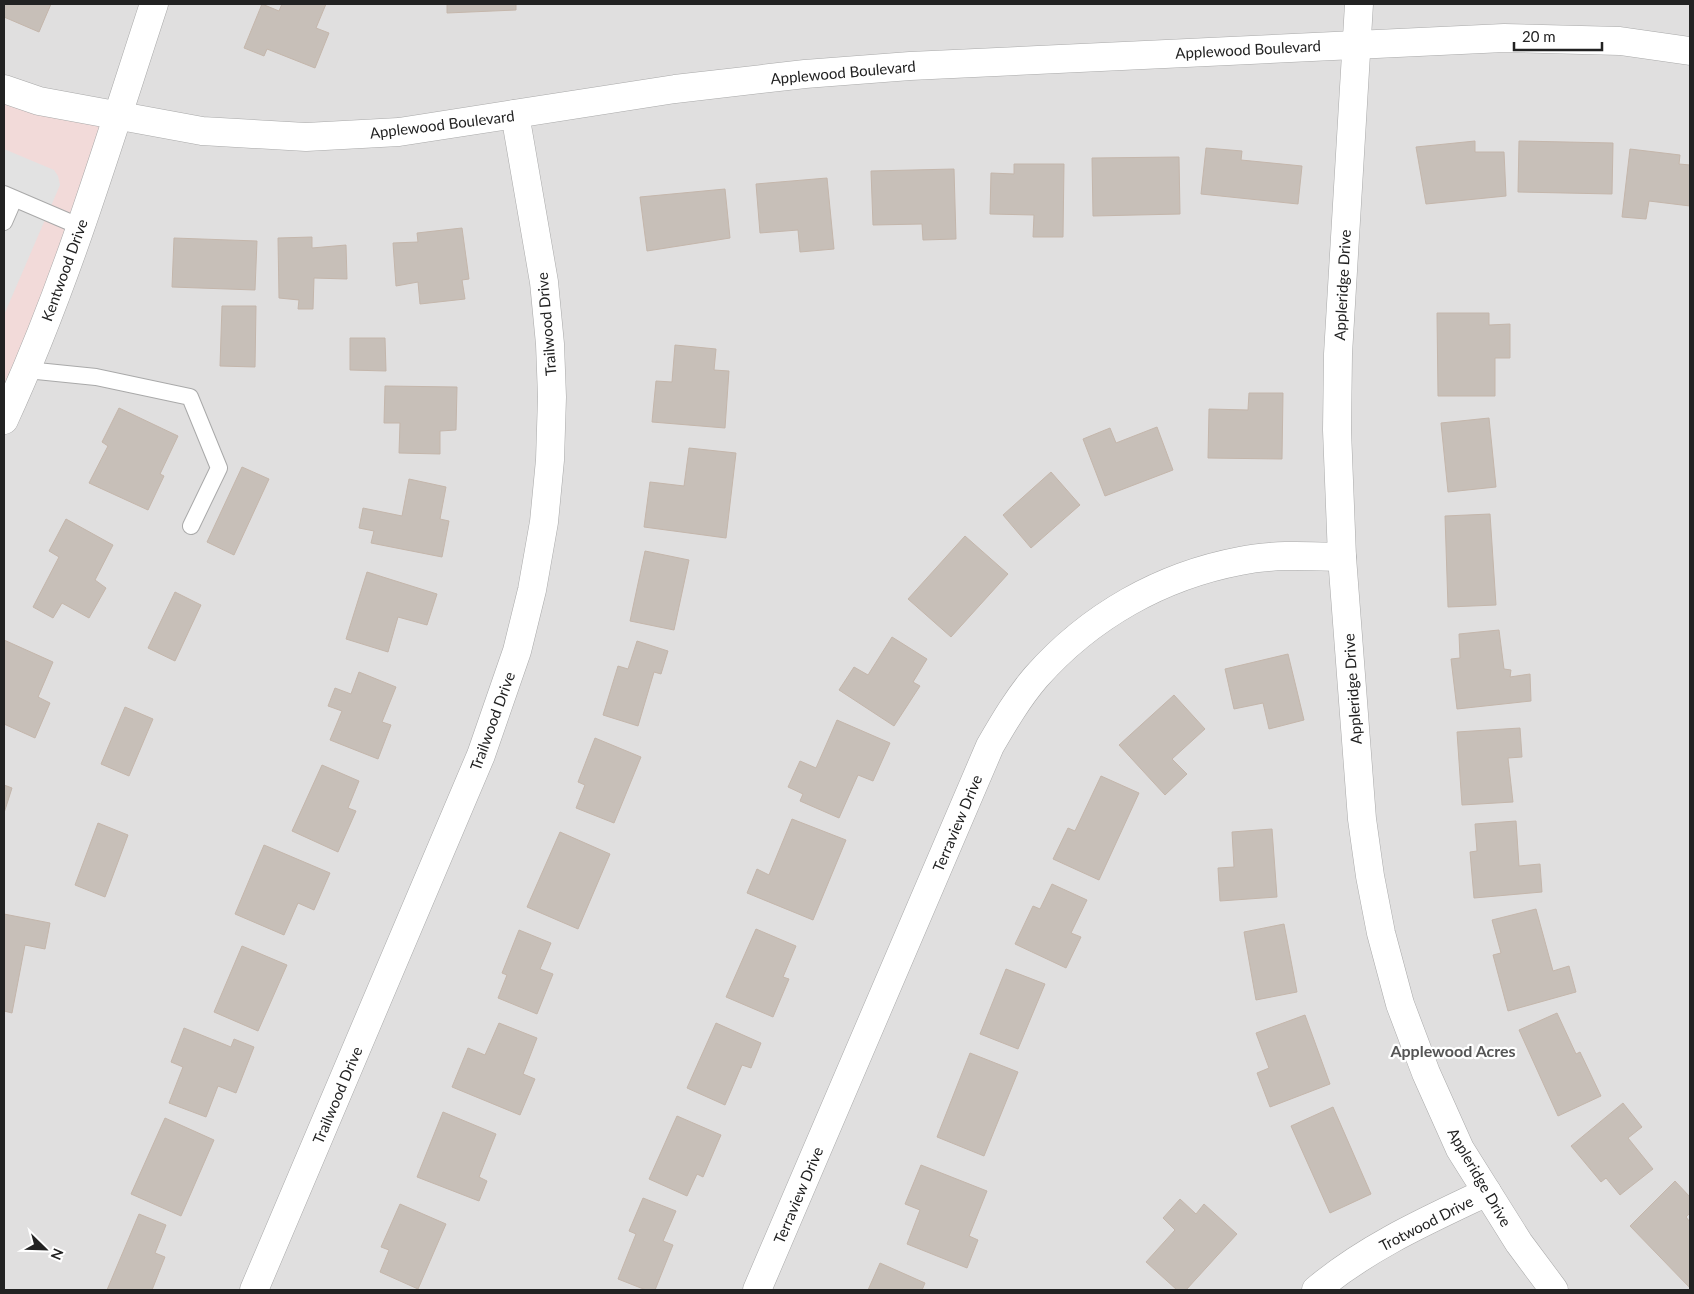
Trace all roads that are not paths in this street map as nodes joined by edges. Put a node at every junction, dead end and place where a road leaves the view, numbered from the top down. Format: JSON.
{"nodes":[{"id":1,"x":154,"y":4,"type":"edge"},
{"id":2,"x":1359,"y":4,"type":"edge"},
{"id":3,"x":1356,"y":44,"type":"junction"},
{"id":4,"x":1690,"y":51,"type":"edge"},
{"id":5,"x":4,"y":89,"type":"edge"},
{"id":6,"x":515,"y":114,"type":"junction"},
{"id":7,"x":116,"y":117,"type":"junction"},
{"id":8,"x":9,"y":196,"type":"edge"},
{"id":9,"x":4,"y":222,"type":"edge"},
{"id":10,"x":81,"y":227,"type":"junction"},
{"id":11,"x":16,"y":382,"type":"edge"},
{"id":12,"x":4,"y":420,"type":"edge"},
{"id":13,"x":191,"y":526,"type":"dead end"},
{"id":14,"x":1342,"y":557,"type":"junction"},
{"id":15,"x":1487,"y":1192,"type":"junction"},
{"id":16,"x":254,"y":1290,"type":"edge"},
{"id":17,"x":757,"y":1290,"type":"edge"},
{"id":18,"x":1316,"y":1290,"type":"edge"},
{"id":19,"x":1554,"y":1290,"type":"edge"}],
"edges":[{"from":1,"to":7,"type":"street","name":"Kentwood Drive"},
{"from":2,"to":3,"type":"street","name":"Appleridge Drive"},
{"from":3,"to":4,"type":"street","name":"Applewood Boulevard"},
{"from":3,"to":6,"type":"street","name":"Applewood Boulevard"},
{"from":3,"to":14,"type":"street","name":"Appleridge Drive"},
{"from":5,"to":7,"type":"street","name":"Applewood Boulevard"},
{"from":6,"to":7,"type":"street","name":"Applewood Boulevard"},
{"from":6,"to":16,"type":"street","name":"Trailwood Drive"},
{"from":7,"to":10,"type":"street","name":"Kentwood Drive"},
{"from":8,"to":9,"type":"lane"},
{"from":8,"to":10,"type":"lane"},
{"from":10,"to":11,"type":"street","name":"Kentwood Drive"},
{"from":11,"to":12,"type":"street","name":"Kentwood Drive"},
{"from":11,"to":13,"type":"lane"},
{"from":14,"to":15,"type":"street","name":"Appleridge Drive"},
{"from":14,"to":17,"type":"street","name":"Terraview Drive"},
{"from":15,"to":18,"type":"street","name":"Trotwood Drive"},
{"from":15,"to":19,"type":"street","name":"Appleridge Drive"}]}
